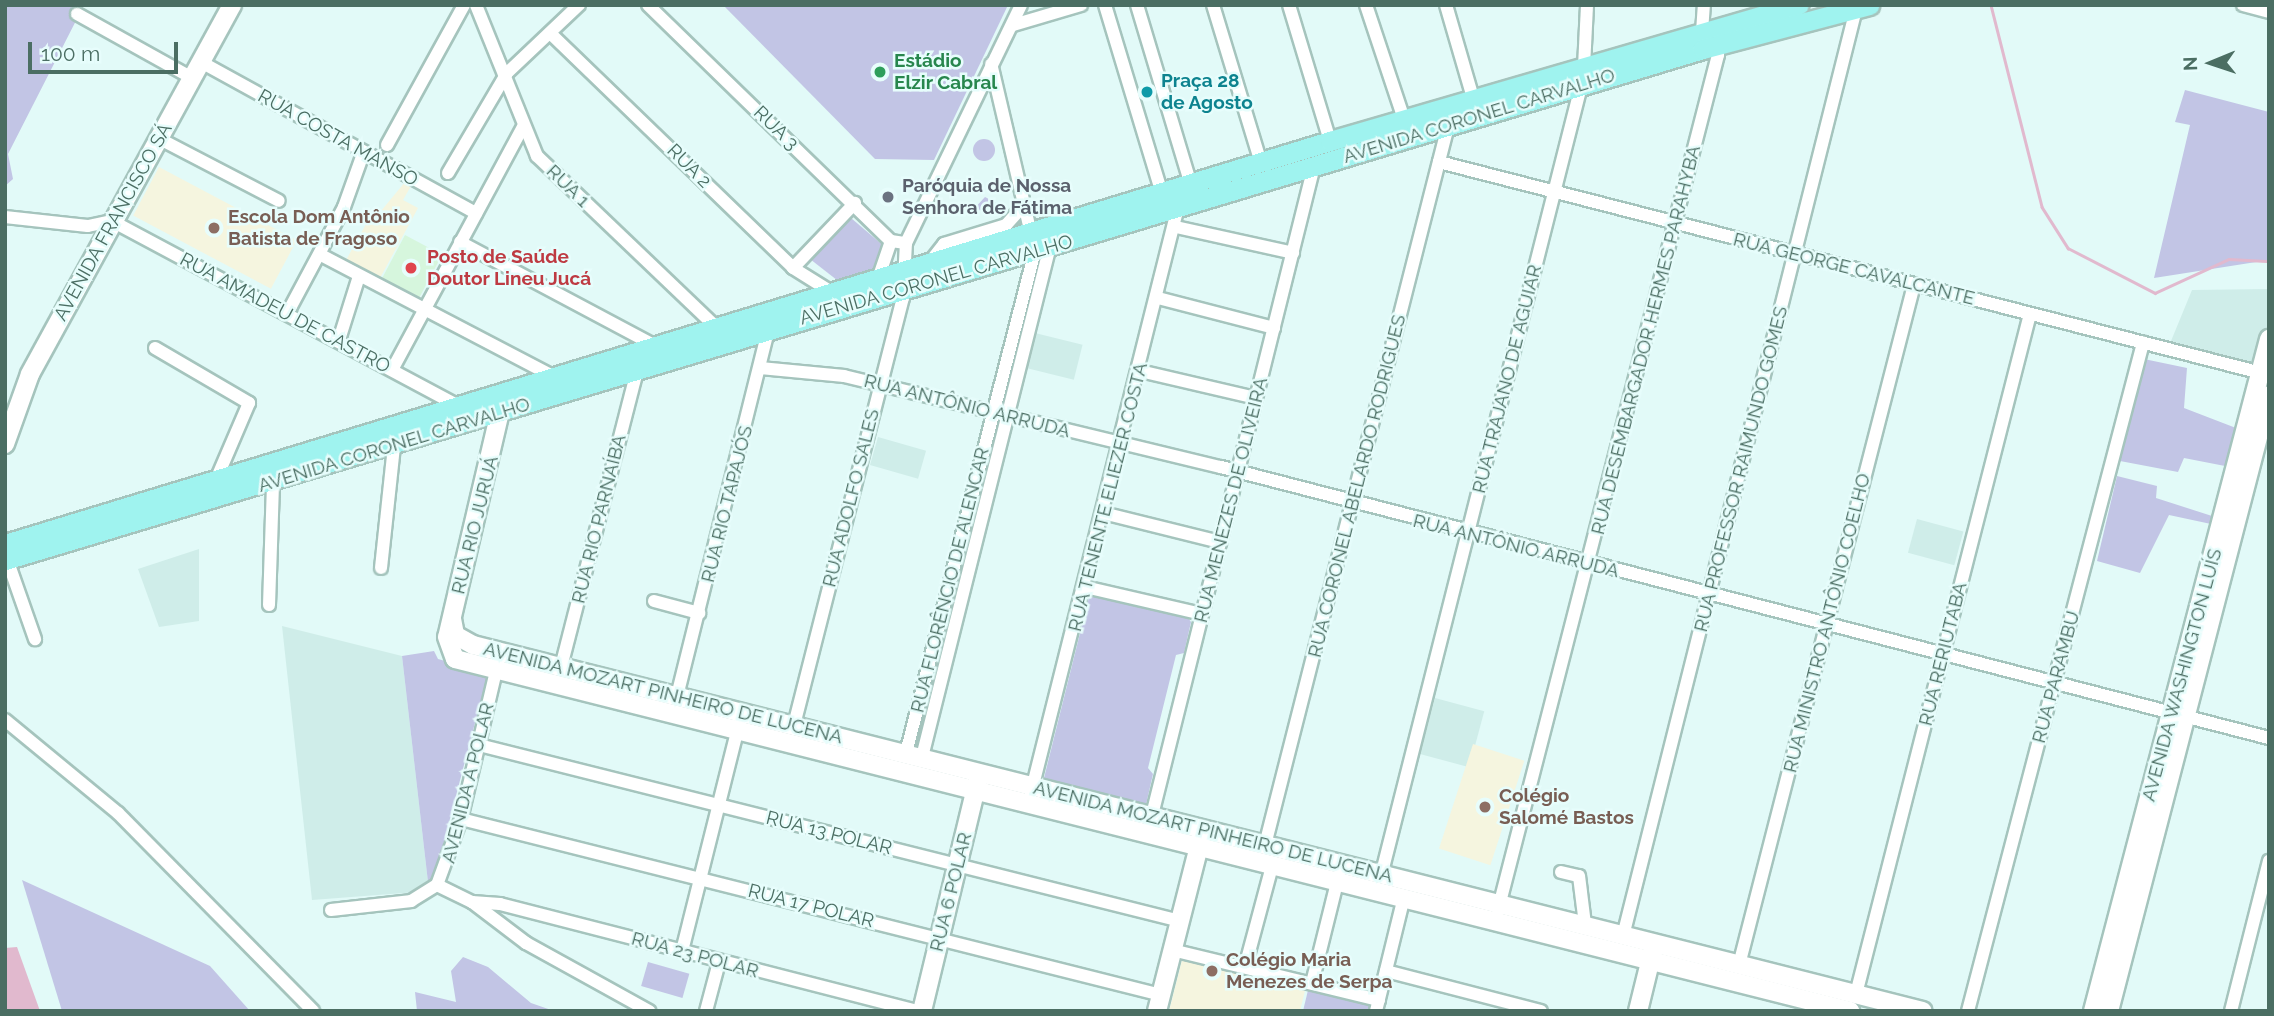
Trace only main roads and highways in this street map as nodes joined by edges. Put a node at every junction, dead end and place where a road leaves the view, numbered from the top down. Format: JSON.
{"nodes":[{"id":1,"x":232,"y":5,"type":"edge"},
{"id":2,"x":1799,"y":5,"type":"edge"},
{"id":3,"x":1861,"y":6,"type":"edge"},
{"id":4,"x":1707,"y":39,"type":"junction"},
{"id":5,"x":1583,"y":76,"type":"junction"},
{"id":6,"x":1177,"y":201,"type":"junction"},
{"id":7,"x":1038,"y":244,"type":"junction"},
{"id":8,"x":906,"y":280,"type":"junction"},
{"id":9,"x":770,"y":320,"type":"junction"},
{"id":10,"x":2269,"y":339,"type":"edge"},
{"id":11,"x":2264,"y":374,"type":"edge"},
{"id":12,"x":2269,"y":395,"type":"edge"},
{"id":13,"x":502,"y":402,"type":"junction"},
{"id":14,"x":394,"y":434,"type":"junction"},
{"id":15,"x":5,"y":444,"type":"edge"},
{"id":16,"x":2223,"y":544,"type":"junction"},
{"id":17,"x":6,"y":554,"type":"edge"},
{"id":18,"x":452,"y":617,"type":"joint"},
{"id":19,"x":498,"y":662,"type":"junction"},
{"id":20,"x":979,"y":773,"type":"junction"},
{"id":21,"x":975,"y":792,"type":"junction"},
{"id":22,"x":1201,"y":838,"type":"junction"},
{"id":23,"x":2142,"y":857,"type":"junction"},
{"id":24,"x":1339,"y":874,"type":"junction"},
{"id":25,"x":1498,"y":913,"type":"junction"},
{"id":26,"x":1656,"y":940,"type":"junction"},
{"id":27,"x":1650,"y":960,"type":"junction"},
{"id":28,"x":1159,"y":1003,"type":"edge"},
{"id":29,"x":1846,"y":1006,"type":"edge"},
{"id":30,"x":1916,"y":1010,"type":"edge"},
{"id":31,"x":920,"y":1011,"type":"edge"},
{"id":32,"x":1638,"y":1011,"type":"edge"},
{"id":33,"x":2093,"y":1011,"type":"edge"},
{"id":34,"x":2109,"y":1011,"type":"edge"}],
"edges":[{"from":1,"to":15,"type":"main road","name":"AVENIDA FRANCISCO SÁ"},
{"from":2,"to":4,"type":"main road","name":"AVENIDA CORONEL CARVALHO"},
{"from":3,"to":4,"type":"main road","name":"AVENIDA CORONEL CARVALHO"},
{"from":4,"to":5,"type":"main road","name":"AVENIDA CORONEL CARVALHO"},
{"from":5,"to":6,"type":"main road","name":"AVENIDA CORONEL CARVALHO"},
{"from":5,"to":6,"type":"main road","name":"AVENIDA CORONEL CARVALHO"},
{"from":6,"to":7,"type":"main road","name":"AVENIDA CORONEL CARVALHO"},
{"from":7,"to":8,"type":"main road","name":"AVENIDA CORONEL CARVALHO"},
{"from":7,"to":8,"type":"main road","name":"AVENIDA CORONEL CARVALHO"},
{"from":8,"to":9,"type":"main road","name":"AVENIDA CORONEL CARVALHO"},
{"from":8,"to":9,"type":"main road","name":"AVENIDA CORONEL CARVALHO"},
{"from":9,"to":13,"type":"main road","name":"AVENIDA CORONEL CARVALHO"},
{"from":9,"to":13,"type":"main road","name":"AVENIDA CORONEL CARVALHO"},
{"from":10,"to":11,"type":"main road","name":"AVENIDA WASHINGTON LUÍS"},
{"from":11,"to":16,"type":"main road","name":"AVENIDA WASHINGTON LUÍS"},
{"from":12,"to":16,"type":"main road","name":"AVENIDA WASHINGTON LUÍS"},
{"from":13,"to":14,"type":"main road","name":"AVENIDA CORONEL CARVALHO"},
{"from":13,"to":14,"type":"main road","name":"AVENIDA CORONEL CARVALHO"},
{"from":13,"to":18,"type":"main road","name":"RUA RIO JURUÁ"},
{"from":14,"to":17,"type":"main road","name":"AVENIDA CORONEL CARVALHO"},
{"from":14,"to":17,"type":"main road","name":"AVENIDA CORONEL CARVALHO"},
{"from":16,"to":23,"type":"main road","name":"AVENIDA WASHINGTON LUÍS"},
{"from":18,"to":19,"type":"main road","name":"AVENIDA MOZART PINHEIRO DE LUCENA"},
{"from":19,"to":20,"type":"main road","name":"AVENIDA MOZART PINHEIRO DE LUCENA"},
{"from":19,"to":21,"type":"main road","name":"AVENIDA MOZART PINHEIRO DE LUCENA"},
{"from":20,"to":21,"type":"main road","name":"RUA 6 POLAR"},
{"from":20,"to":22,"type":"main road","name":"AVENIDA MOZART PINHEIRO DE LUCENA"},
{"from":21,"to":22,"type":"main road","name":"AVENIDA MOZART PINHEIRO DE LUCENA"},
{"from":21,"to":31,"type":"main road","name":"RUA 6 POLAR"},
{"from":22,"to":24,"type":"main road","name":"AVENIDA MOZART PINHEIRO DE LUCENA"},
{"from":22,"to":24,"type":"main road","name":"AVENIDA MOZART PINHEIRO DE LUCENA"},
{"from":22,"to":28,"type":"main road"},
{"from":23,"to":33,"type":"main road","name":"AVENIDA WASHINGTON LUÍS"},
{"from":23,"to":34,"type":"main road","name":"AVENIDA WASHINGTON LUÍS"},
{"from":24,"to":25,"type":"main road","name":"AVENIDA MOZART PINHEIRO DE LUCENA"},
{"from":24,"to":25,"type":"main road","name":"AVENIDA MOZART PINHEIRO DE LUCENA"},
{"from":25,"to":26,"type":"main road","name":"AVENIDA MOZART PINHEIRO DE LUCENA"},
{"from":25,"to":27,"type":"main road","name":"AVENIDA MOZART PINHEIRO DE LUCENA"},
{"from":26,"to":27,"type":"main road"},
{"from":26,"to":29,"type":"main road","name":"AVENIDA MOZART PINHEIRO DE LUCENA"},
{"from":27,"to":29,"type":"main road","name":"AVENIDA MOZART PINHEIRO DE LUCENA"},
{"from":27,"to":32,"type":"main road"},
{"from":29,"to":30,"type":"main road","name":"AVENIDA MOZART PINHEIRO DE LUCENA"}]}
